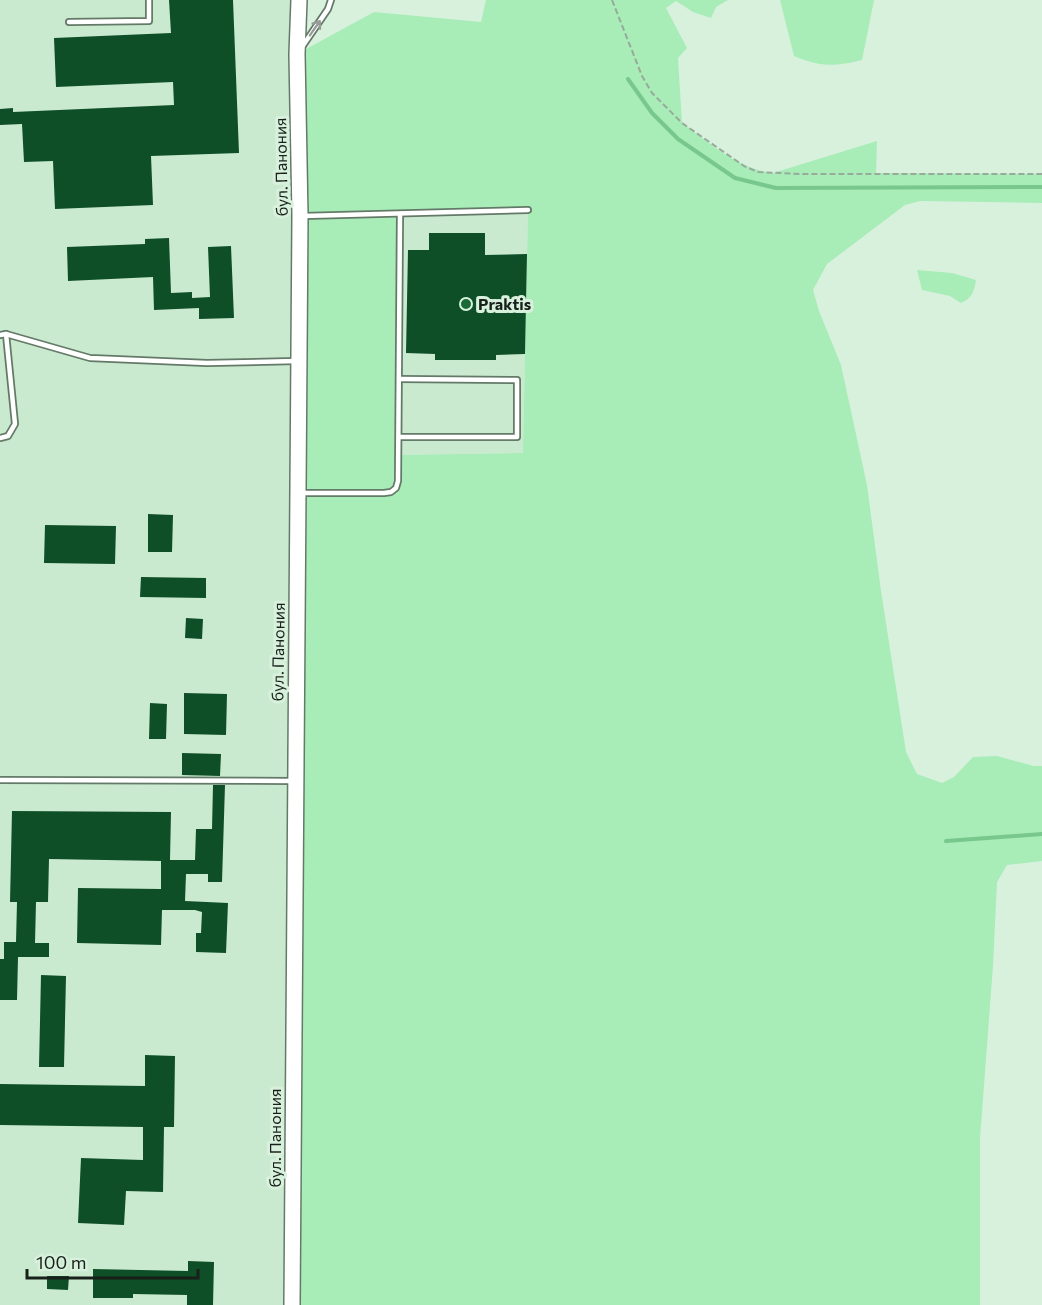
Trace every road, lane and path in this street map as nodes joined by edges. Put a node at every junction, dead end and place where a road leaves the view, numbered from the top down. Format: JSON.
{"nodes":[{"id":1,"x":149,"y":0,"type":"edge"},
{"id":2,"x":298,"y":0,"type":"edge"},
{"id":3,"x":331,"y":0,"type":"edge"},
{"id":4,"x":612,"y":0,"type":"edge"},
{"id":5,"x":69,"y":22,"type":"dead end"},
{"id":6,"x":297,"y":54,"type":"junction"},
{"id":7,"x":1042,"y":174,"type":"edge"},
{"id":8,"x":528,"y":210,"type":"dead end"},
{"id":9,"x":400,"y":214,"type":"junction"},
{"id":10,"x":300,"y":216,"type":"junction"},
{"id":11,"x":3,"y":334,"type":"edge"},
{"id":12,"x":299,"y":361,"type":"junction"},
{"id":13,"x":399,"y":379,"type":"junction"},
{"id":14,"x":399,"y":437,"type":"junction"},
{"id":15,"x":0,"y":438,"type":"edge"},
{"id":16,"x":298,"y":493,"type":"junction"},
{"id":17,"x":0,"y":780,"type":"edge"},
{"id":18,"x":295,"y":781,"type":"junction"},
{"id":19,"x":292,"y":1305,"type":"edge"}],
"edges":[{"from":1,"to":5,"type":"lane"},
{"from":2,"to":6,"type":"main road","name":"бул. Панония"},
{"from":6,"to":3,"type":"lane","one_way":true},
{"from":4,"to":7,"type":"path"},
{"from":6,"to":10,"type":"main road","name":"бул. Панония"},
{"from":8,"to":9,"type":"lane"},
{"from":9,"to":10,"type":"lane"},
{"from":9,"to":13,"type":"lane"},
{"from":10,"to":12,"type":"main road","name":"бул. Панония"},
{"from":11,"to":12,"type":"lane"},
{"from":11,"to":15,"type":"lane"},
{"from":12,"to":16,"type":"main road","name":"бул. Панония"},
{"from":13,"to":14,"type":"lane"},
{"from":13,"to":14,"type":"lane"},
{"from":14,"to":16,"type":"lane"},
{"from":16,"to":18,"type":"main road","name":"бул. Панония"},
{"from":17,"to":18,"type":"lane"},
{"from":18,"to":19,"type":"main road","name":"бул. Панония"}]}
